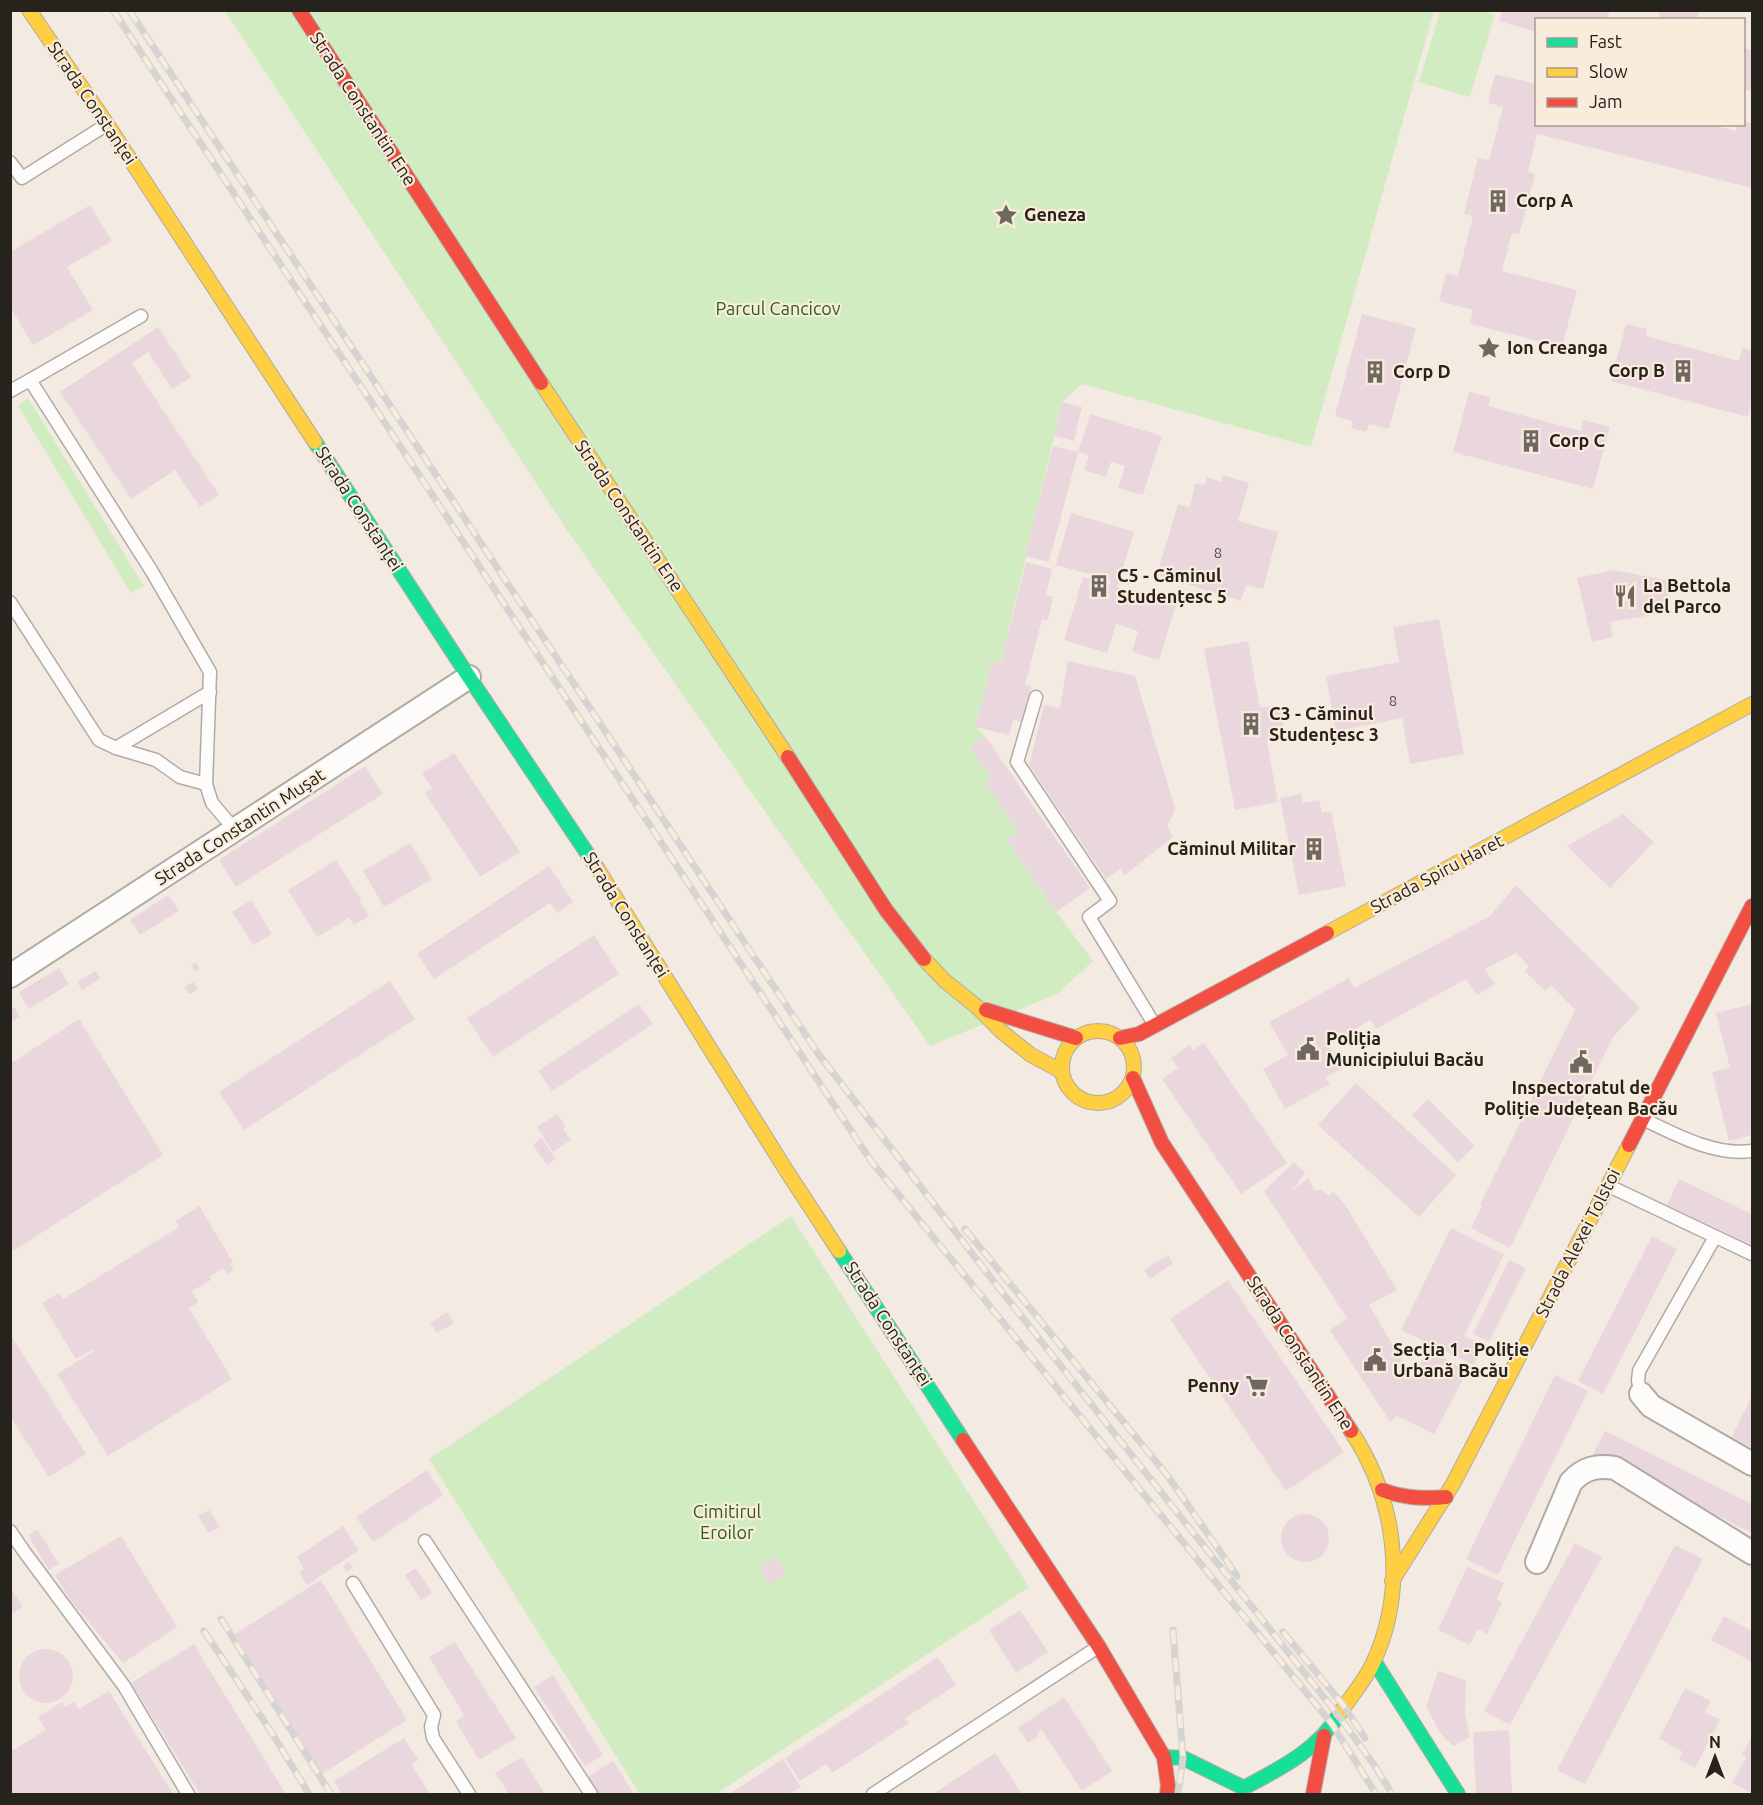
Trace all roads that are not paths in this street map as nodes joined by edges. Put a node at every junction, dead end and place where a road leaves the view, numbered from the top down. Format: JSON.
{"nodes":[{"id":1,"x":29,"y":10,"type":"edge"},
{"id":2,"x":299,"y":10,"type":"edge"},
{"id":3,"x":107,"y":124,"type":"junction"},
{"id":4,"x":10,"y":162,"type":"edge"},
{"id":5,"x":141,"y":316,"type":"dead end"},
{"id":6,"x":30,"y":380,"type":"junction"},
{"id":7,"x":10,"y":391,"type":"edge"},
{"id":8,"x":10,"y":602,"type":"edge"},
{"id":9,"x":469,"y":677,"type":"junction"},
{"id":10,"x":210,"y":692,"type":"junction"},
{"id":11,"x":1036,"y":697,"type":"dead end"},
{"id":12,"x":1752,"y":704,"type":"edge"},
{"id":13,"x":116,"y":748,"type":"junction"},
{"id":14,"x":206,"y":784,"type":"junction"},
{"id":15,"x":235,"y":830,"type":"junction"},
{"id":16,"x":1752,"y":906,"type":"edge"},
{"id":17,"x":10,"y":976,"type":"edge"},
{"id":18,"x":976,"y":1006,"type":"junction"},
{"id":19,"x":1155,"y":1025,"type":"junction"},
{"id":20,"x":1076,"y":1038,"type":"junction"},
{"id":21,"x":1120,"y":1038,"type":"junction"},
{"id":22,"x":1061,"y":1071,"type":"junction"},
{"id":23,"x":1133,"y":1078,"type":"junction"},
{"id":24,"x":1100,"y":1104,"type":"junction"},
{"id":25,"x":1117,"y":1115,"type":"dead end"},
{"id":26,"x":1642,"y":1118,"type":"junction"},
{"id":27,"x":1144,"y":1132,"type":"dead end"},
{"id":28,"x":1162,"y":1143,"type":"junction"},
{"id":29,"x":1752,"y":1150,"type":"edge"},
{"id":30,"x":1608,"y":1185,"type":"junction"},
{"id":31,"x":1715,"y":1237,"type":"junction"},
{"id":32,"x":1752,"y":1254,"type":"edge"},
{"id":33,"x":1641,"y":1394,"type":"joint"},
{"id":34,"x":1752,"y":1464,"type":"edge"},
{"id":35,"x":1382,"y":1490,"type":"junction"},
{"id":36,"x":1446,"y":1497,"type":"junction"},
{"id":37,"x":10,"y":1531,"type":"edge"},
{"id":38,"x":425,"y":1541,"type":"dead end"},
{"id":39,"x":1752,"y":1553,"type":"edge"},
{"id":40,"x":1537,"y":1562,"type":"dead end"},
{"id":41,"x":1392,"y":1581,"type":"junction"},
{"id":42,"x":353,"y":1583,"type":"dead end"},
{"id":43,"x":1099,"y":1647,"type":"junction"},
{"id":44,"x":1374,"y":1661,"type":"junction"},
{"id":45,"x":1324,"y":1736,"type":"junction"},
{"id":46,"x":1164,"y":1757,"type":"junction"},
{"id":47,"x":1280,"y":1768,"type":"junction"},
{"id":48,"x":1308,"y":1785,"type":"edge"},
{"id":49,"x":1245,"y":1786,"type":"junction"},
{"id":50,"x":1269,"y":1787,"type":"dead end"},
{"id":51,"x":188,"y":1794,"type":"edge"},
{"id":52,"x":469,"y":1794,"type":"edge"},
{"id":53,"x":591,"y":1794,"type":"edge"},
{"id":54,"x":873,"y":1794,"type":"edge"},
{"id":55,"x":1167,"y":1794,"type":"edge"},
{"id":56,"x":1227,"y":1794,"type":"edge"},
{"id":57,"x":1327,"y":1794,"type":"edge"},
{"id":58,"x":1458,"y":1794,"type":"edge"}],
"edges":[{"from":1,"to":3,"type":"street","name":"Strada Constanței"},
{"from":2,"to":18,"type":"street","name":"Strada Constantin Ene"},
{"from":3,"to":4,"type":"lane"},
{"from":3,"to":9,"type":"street","name":"Strada Constanței"},
{"from":5,"to":6,"type":"lane"},
{"from":6,"to":7,"type":"lane"},
{"from":6,"to":10,"type":"lane"},
{"from":8,"to":13,"type":"lane"},
{"from":9,"to":15,"type":"street","name":"Strada Constantin Mușat"},
{"from":9,"to":43,"type":"street","name":"Strada Constanței"},
{"from":10,"to":13,"type":"lane"},
{"from":10,"to":14,"type":"lane"},
{"from":11,"to":19,"type":"lane"},
{"from":12,"to":19,"type":"street","name":"Strada Spiru Haret"},
{"from":13,"to":14,"type":"lane"},
{"from":14,"to":15,"type":"lane"},
{"from":15,"to":17,"type":"street","name":"Strada Constantin Mușat"},
{"from":16,"to":26,"type":"street","name":"Strada Alexei Tolstoi"},
{"from":18,"to":20,"type":"street","name":"Strada Constantin Ene"},
{"from":18,"to":22,"type":"street","name":"Strada Constantin Ene"},
{"from":19,"to":21,"type":"street","name":"Strada Spiru Haret"},
{"from":20,"to":21,"type":"street"},
{"from":20,"to":22,"type":"street"},
{"from":21,"to":23,"type":"street"},
{"from":22,"to":24,"type":"street"},
{"from":23,"to":24,"type":"street"},
{"from":23,"to":28,"type":"street","name":"Strada Constantin Ene"},
{"from":24,"to":25,"type":"street"},
{"from":26,"to":29,"type":"lane"},
{"from":26,"to":30,"type":"street","name":"Strada Alexei Tolstoi"},
{"from":27,"to":28,"type":"street","name":"Strada Constantin Ene"},
{"from":28,"to":35,"type":"street","name":"Strada Constantin Ene"},
{"from":30,"to":31,"type":"lane"},
{"from":30,"to":36,"type":"street","name":"Strada Alexei Tolstoi"},
{"from":31,"to":32,"type":"lane"},
{"from":31,"to":33,"type":"lane"},
{"from":33,"to":34,"type":"street"},
{"from":35,"to":36,"type":"street"},
{"from":35,"to":41,"type":"street","name":"Strada Constantin Ene"},
{"from":36,"to":41,"type":"street","name":"Strada Alexei Tolstoi"},
{"from":37,"to":51,"type":"lane"},
{"from":38,"to":53,"type":"lane"},
{"from":39,"to":40,"type":"street"},
{"from":41,"to":44,"type":"street","name":"Strada Alexei Tolstoi"},
{"from":42,"to":52,"type":"lane"},
{"from":43,"to":46,"type":"street","name":"Strada Constanței"},
{"from":43,"to":54,"type":"lane"},
{"from":44,"to":45,"type":"street","name":"Strada Alexei Tolstoi"},
{"from":44,"to":58,"type":"street"},
{"from":45,"to":47,"type":"street","name":"Strada Alexei Tolstoi"},
{"from":45,"to":48,"type":"street","name":"Strada Alexei Tolstoi"},
{"from":46,"to":49,"type":"street"},
{"from":46,"to":55,"type":"street"},
{"from":47,"to":48,"type":"street"},
{"from":47,"to":49,"type":"street","name":"Strada Alexei Tolstoi"},
{"from":48,"to":57,"type":"street"},
{"from":49,"to":50,"type":"street"},
{"from":49,"to":56,"type":"street","name":"Strada Alexei Tolstoi"}]}
